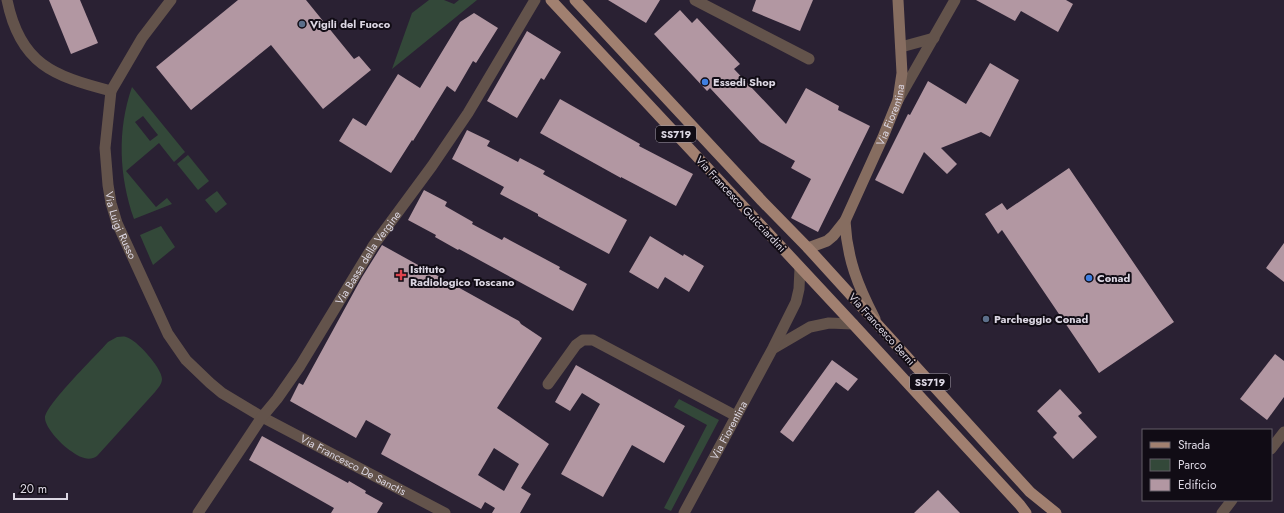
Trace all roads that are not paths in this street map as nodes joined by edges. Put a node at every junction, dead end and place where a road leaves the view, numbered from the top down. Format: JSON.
{"nodes":[{"id":1,"x":7,"y":0,"type":"edge"},
{"id":2,"x":171,"y":0,"type":"edge"},
{"id":3,"x":534,"y":0,"type":"edge"},
{"id":4,"x":551,"y":0,"type":"edge"},
{"id":5,"x":575,"y":0,"type":"edge"},
{"id":6,"x":695,"y":0,"type":"edge"},
{"id":7,"x":898,"y":0,"type":"edge"},
{"id":8,"x":955,"y":0,"type":"edge"},
{"id":9,"x":934,"y":38,"type":"junction"},
{"id":10,"x":901,"y":47,"type":"junction"},
{"id":11,"x":809,"y":59,"type":"dead end"},
{"id":12,"x":111,"y":91,"type":"junction"},
{"id":13,"x":898,"y":100,"type":"junction"},
{"id":14,"x":845,"y":221,"type":"junction"},
{"id":15,"x":808,"y":248,"type":"junction"},
{"id":16,"x":800,"y":268,"type":"junction"},
{"id":17,"x":877,"y":323,"type":"junction"},
{"id":18,"x":853,"y":324,"type":"junction"},
{"id":19,"x":773,"y":348,"type":"junction"},
{"id":20,"x":548,"y":384,"type":"dead end"},
{"id":21,"x":736,"y":416,"type":"junction"},
{"id":22,"x":262,"y":417,"type":"junction"},
{"id":23,"x":1284,"y":432,"type":"edge"},
{"id":24,"x":1272,"y":448,"type":"edge"},
{"id":25,"x":1231,"y":501,"type":"edge"},
{"id":26,"x":198,"y":513,"type":"edge"},
{"id":27,"x":445,"y":513,"type":"edge"},
{"id":28,"x":684,"y":513,"type":"edge"},
{"id":29,"x":1026,"y":513,"type":"edge"},
{"id":30,"x":1056,"y":513,"type":"edge"},
{"id":31,"x":1222,"y":513,"type":"edge"}],
"edges":[{"from":1,"to":12,"type":"street"},
{"from":2,"to":12,"type":"street","name":"Via Luigi Russo"},
{"from":3,"to":22,"type":"street","name":"Via Bassa della Vergine"},
{"from":4,"to":16,"type":"main road","name":"Via Francesco Guicciardini","number":"SS719"},
{"from":5,"to":15,"type":"main road","name":"Via Francesco Guicciardini","number":"SS719"},
{"from":6,"to":11,"type":"street"},
{"from":7,"to":10,"type":"main road","name":"Via Fiorentina"},
{"from":8,"to":9,"type":"street"},
{"from":9,"to":10,"type":"street"},
{"from":9,"to":13,"type":"street"},
{"from":10,"to":13,"type":"main road","name":"Via Fiorentina"},
{"from":12,"to":22,"type":"street","name":"Via Luigi Russo"},
{"from":13,"to":14,"type":"main road","name":"Via Fiorentina"},
{"from":14,"to":15,"type":"main road","name":"Via Fiorentina"},
{"from":14,"to":17,"type":"main road","name":"Via Fiorentina"},
{"from":15,"to":17,"type":"main road","name":"Via Francesco Berni","number":"SS719"},
{"from":16,"to":18,"type":"main road","name":"Via Francesco Berni","number":"SS719"},
{"from":16,"to":19,"type":"street","name":"Via Fiorentina"},
{"from":17,"to":30,"type":"main road","name":"Via Francesco Berni","number":"SS719"},
{"from":18,"to":19,"type":"street"},
{"from":18,"to":29,"type":"main road","name":"Via Francesco Berni","number":"SS719"},
{"from":19,"to":21,"type":"street","name":"Via Fiorentina"},
{"from":20,"to":21,"type":"street"},
{"from":21,"to":28,"type":"street","name":"Via Fiorentina"},
{"from":22,"to":26,"type":"street","name":"Via Bassa della Vergine"},
{"from":22,"to":27,"type":"street","name":"Via Francesco De Sanctis"},
{"from":23,"to":24,"type":"street"},
{"from":25,"to":31,"type":"street"}]}
